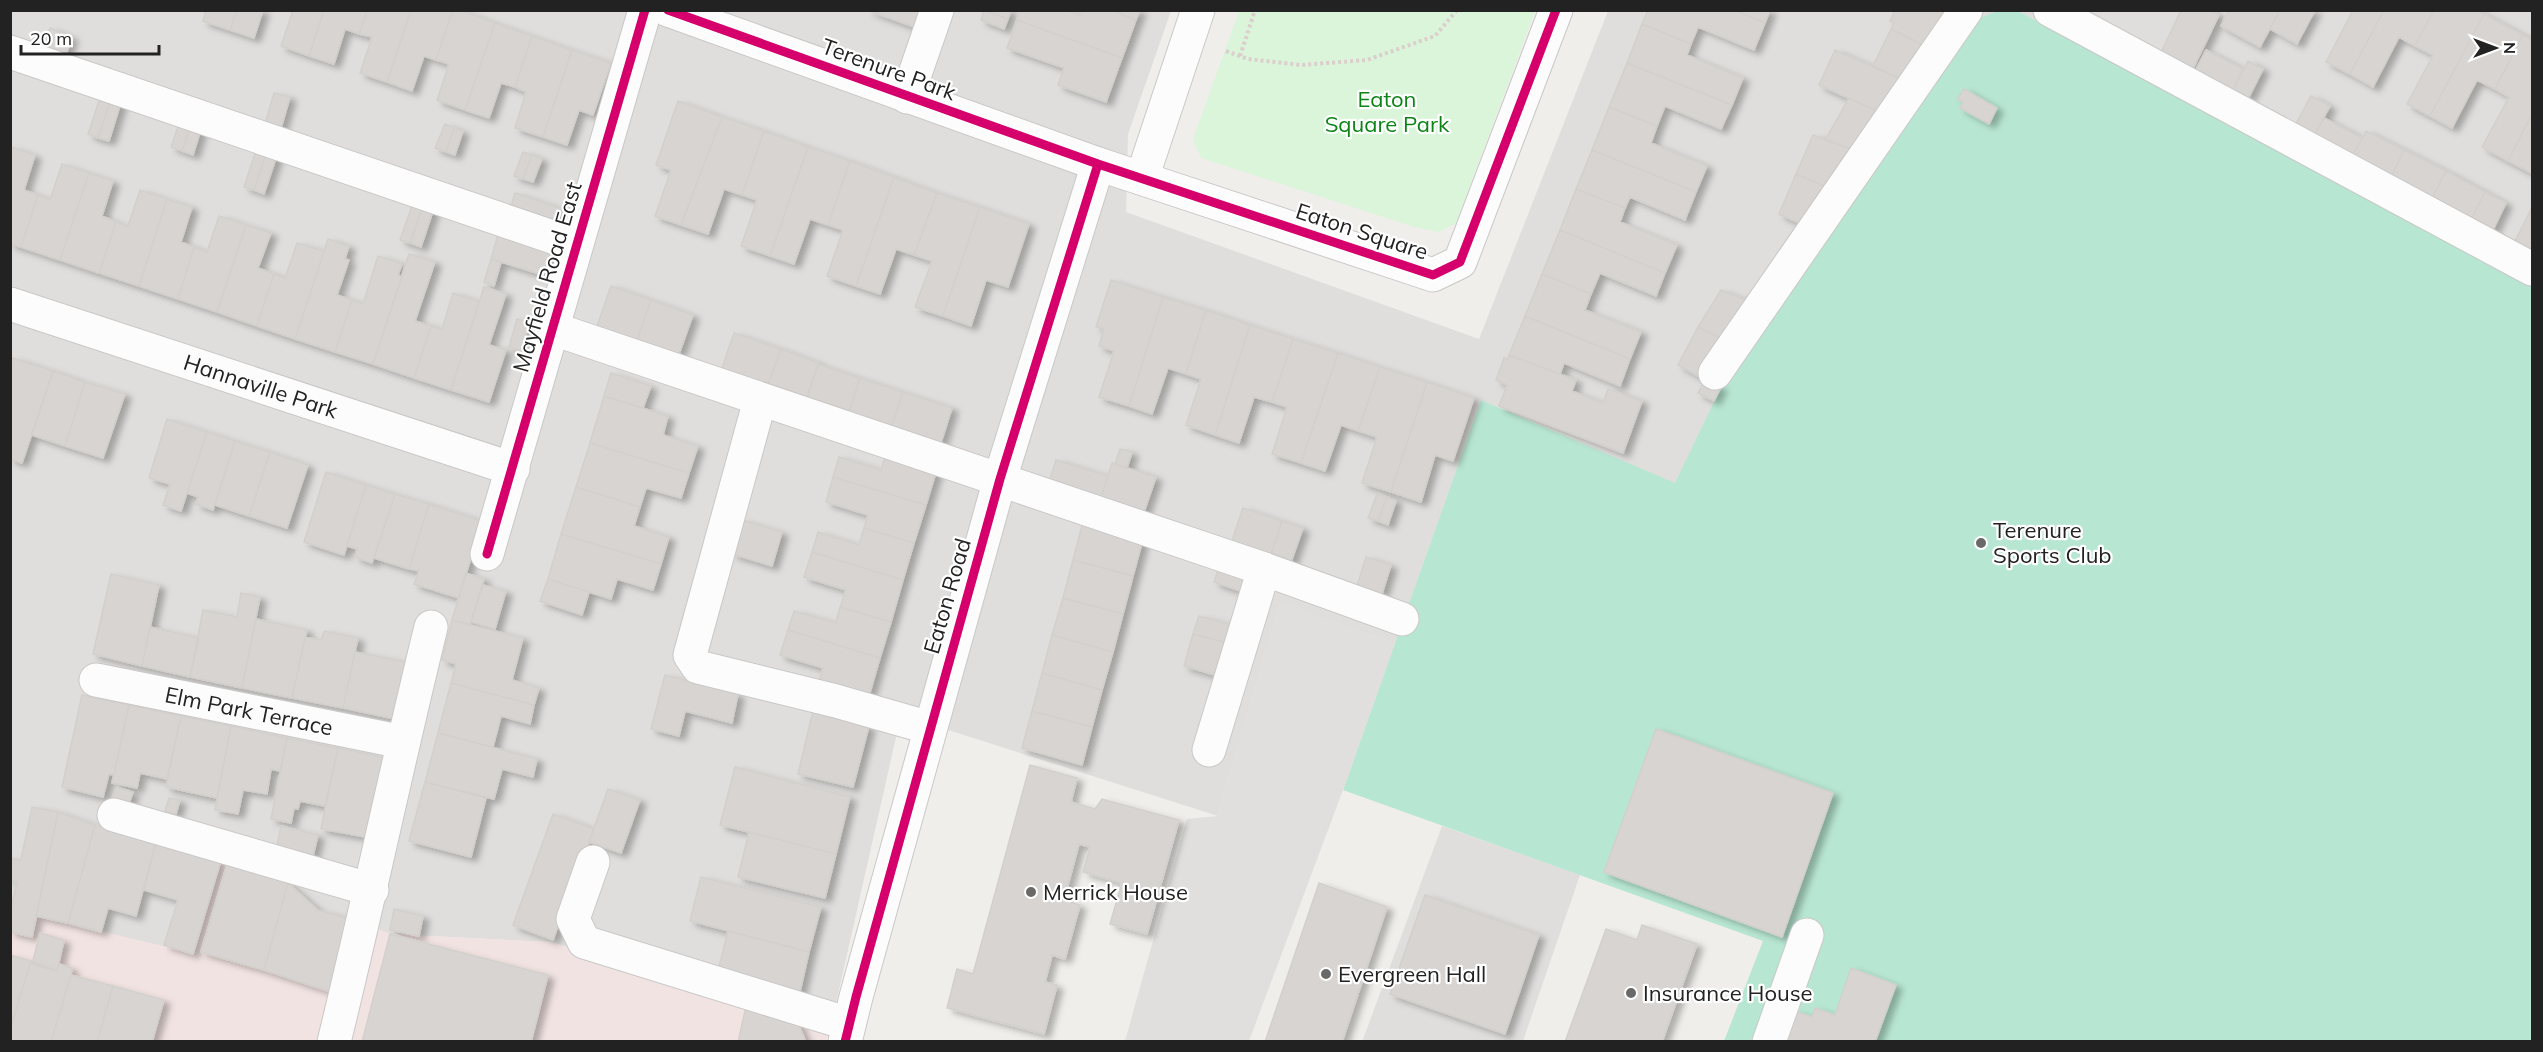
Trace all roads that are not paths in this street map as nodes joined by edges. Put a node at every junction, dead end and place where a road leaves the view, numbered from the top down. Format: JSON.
{"nodes":[{"id":1,"x":645,"y":10,"type":"edge"},
{"id":2,"x":668,"y":10,"type":"edge"},
{"id":3,"x":937,"y":10,"type":"edge"},
{"id":4,"x":1198,"y":10,"type":"edge"},
{"id":5,"x":1556,"y":10,"type":"edge"},
{"id":6,"x":1966,"y":10,"type":"edge"},
{"id":7,"x":2050,"y":10,"type":"edge"},
{"id":8,"x":10,"y":52,"type":"edge"},
{"id":9,"x":907,"y":97,"type":"junction"},
{"id":10,"x":1098,"y":164,"type":"junction"},
{"id":11,"x":1142,"y":178,"type":"junction"},
{"id":12,"x":576,"y":245,"type":"junction"},
{"id":13,"x":2532,"y":269,"type":"edge"},
{"id":14,"x":10,"y":304,"type":"edge"},
{"id":15,"x":551,"y":328,"type":"junction"},
{"id":16,"x":1715,"y":373,"type":"dead end"},
{"id":17,"x":760,"y":400,"type":"junction"},
{"id":18,"x":513,"y":469,"type":"junction"},
{"id":19,"x":1000,"y":479,"type":"junction"},
{"id":20,"x":487,"y":554,"type":"dead end"},
{"id":21,"x":1264,"y":569,"type":"junction"},
{"id":22,"x":1402,"y":619,"type":"dead end"},
{"id":23,"x":431,"y":627,"type":"dead end"},
{"id":24,"x":96,"y":680,"type":"dead end"},
{"id":25,"x":930,"y":728,"type":"junction"},
{"id":26,"x":403,"y":742,"type":"junction"},
{"id":27,"x":1209,"y":750,"type":"dead end"},
{"id":28,"x":114,"y":815,"type":"dead end"},
{"id":29,"x":593,"y":862,"type":"dead end"},
{"id":30,"x":372,"y":890,"type":"junction"},
{"id":31,"x":1807,"y":935,"type":"dead end"},
{"id":32,"x":847,"y":1033,"type":"edge"},
{"id":33,"x":334,"y":1041,"type":"edge"},
{"id":34,"x":1770,"y":1041,"type":"edge"}],
"edges":[{"from":1,"to":12,"type":"street","name":"Mayfield Road East"},
{"from":2,"to":9,"type":"street","name":"Terenure Park"},
{"from":3,"to":9,"type":"street"},
{"from":4,"to":11,"type":"street"},
{"from":5,"to":11,"type":"street","name":"Eaton Square"},
{"from":6,"to":16,"type":"street"},
{"from":7,"to":13,"type":"street"},
{"from":8,"to":12,"type":"street"},
{"from":9,"to":10,"type":"street","name":"Terenure Park"},
{"from":10,"to":11,"type":"street","name":"Eaton Square"},
{"from":10,"to":19,"type":"street","name":"Eaton Road"},
{"from":12,"to":15,"type":"street","name":"Mayfield Road East"},
{"from":14,"to":18,"type":"street","name":"Hannaville Park"},
{"from":15,"to":17,"type":"street"},
{"from":15,"to":18,"type":"street","name":"Mayfield Road East"},
{"from":17,"to":19,"type":"street"},
{"from":17,"to":25,"type":"street"},
{"from":18,"to":20,"type":"street","name":"Mayfield Road East"},
{"from":19,"to":21,"type":"street"},
{"from":19,"to":25,"type":"street","name":"Eaton Road"},
{"from":21,"to":22,"type":"street"},
{"from":21,"to":27,"type":"street"},
{"from":23,"to":26,"type":"street"},
{"from":24,"to":26,"type":"street","name":"Elm Park Terrace"},
{"from":25,"to":32,"type":"street","name":"Eaton Road"},
{"from":26,"to":30,"type":"street"},
{"from":28,"to":30,"type":"street"},
{"from":29,"to":32,"type":"street"},
{"from":30,"to":33,"type":"street"},
{"from":31,"to":34,"type":"street"}]}
